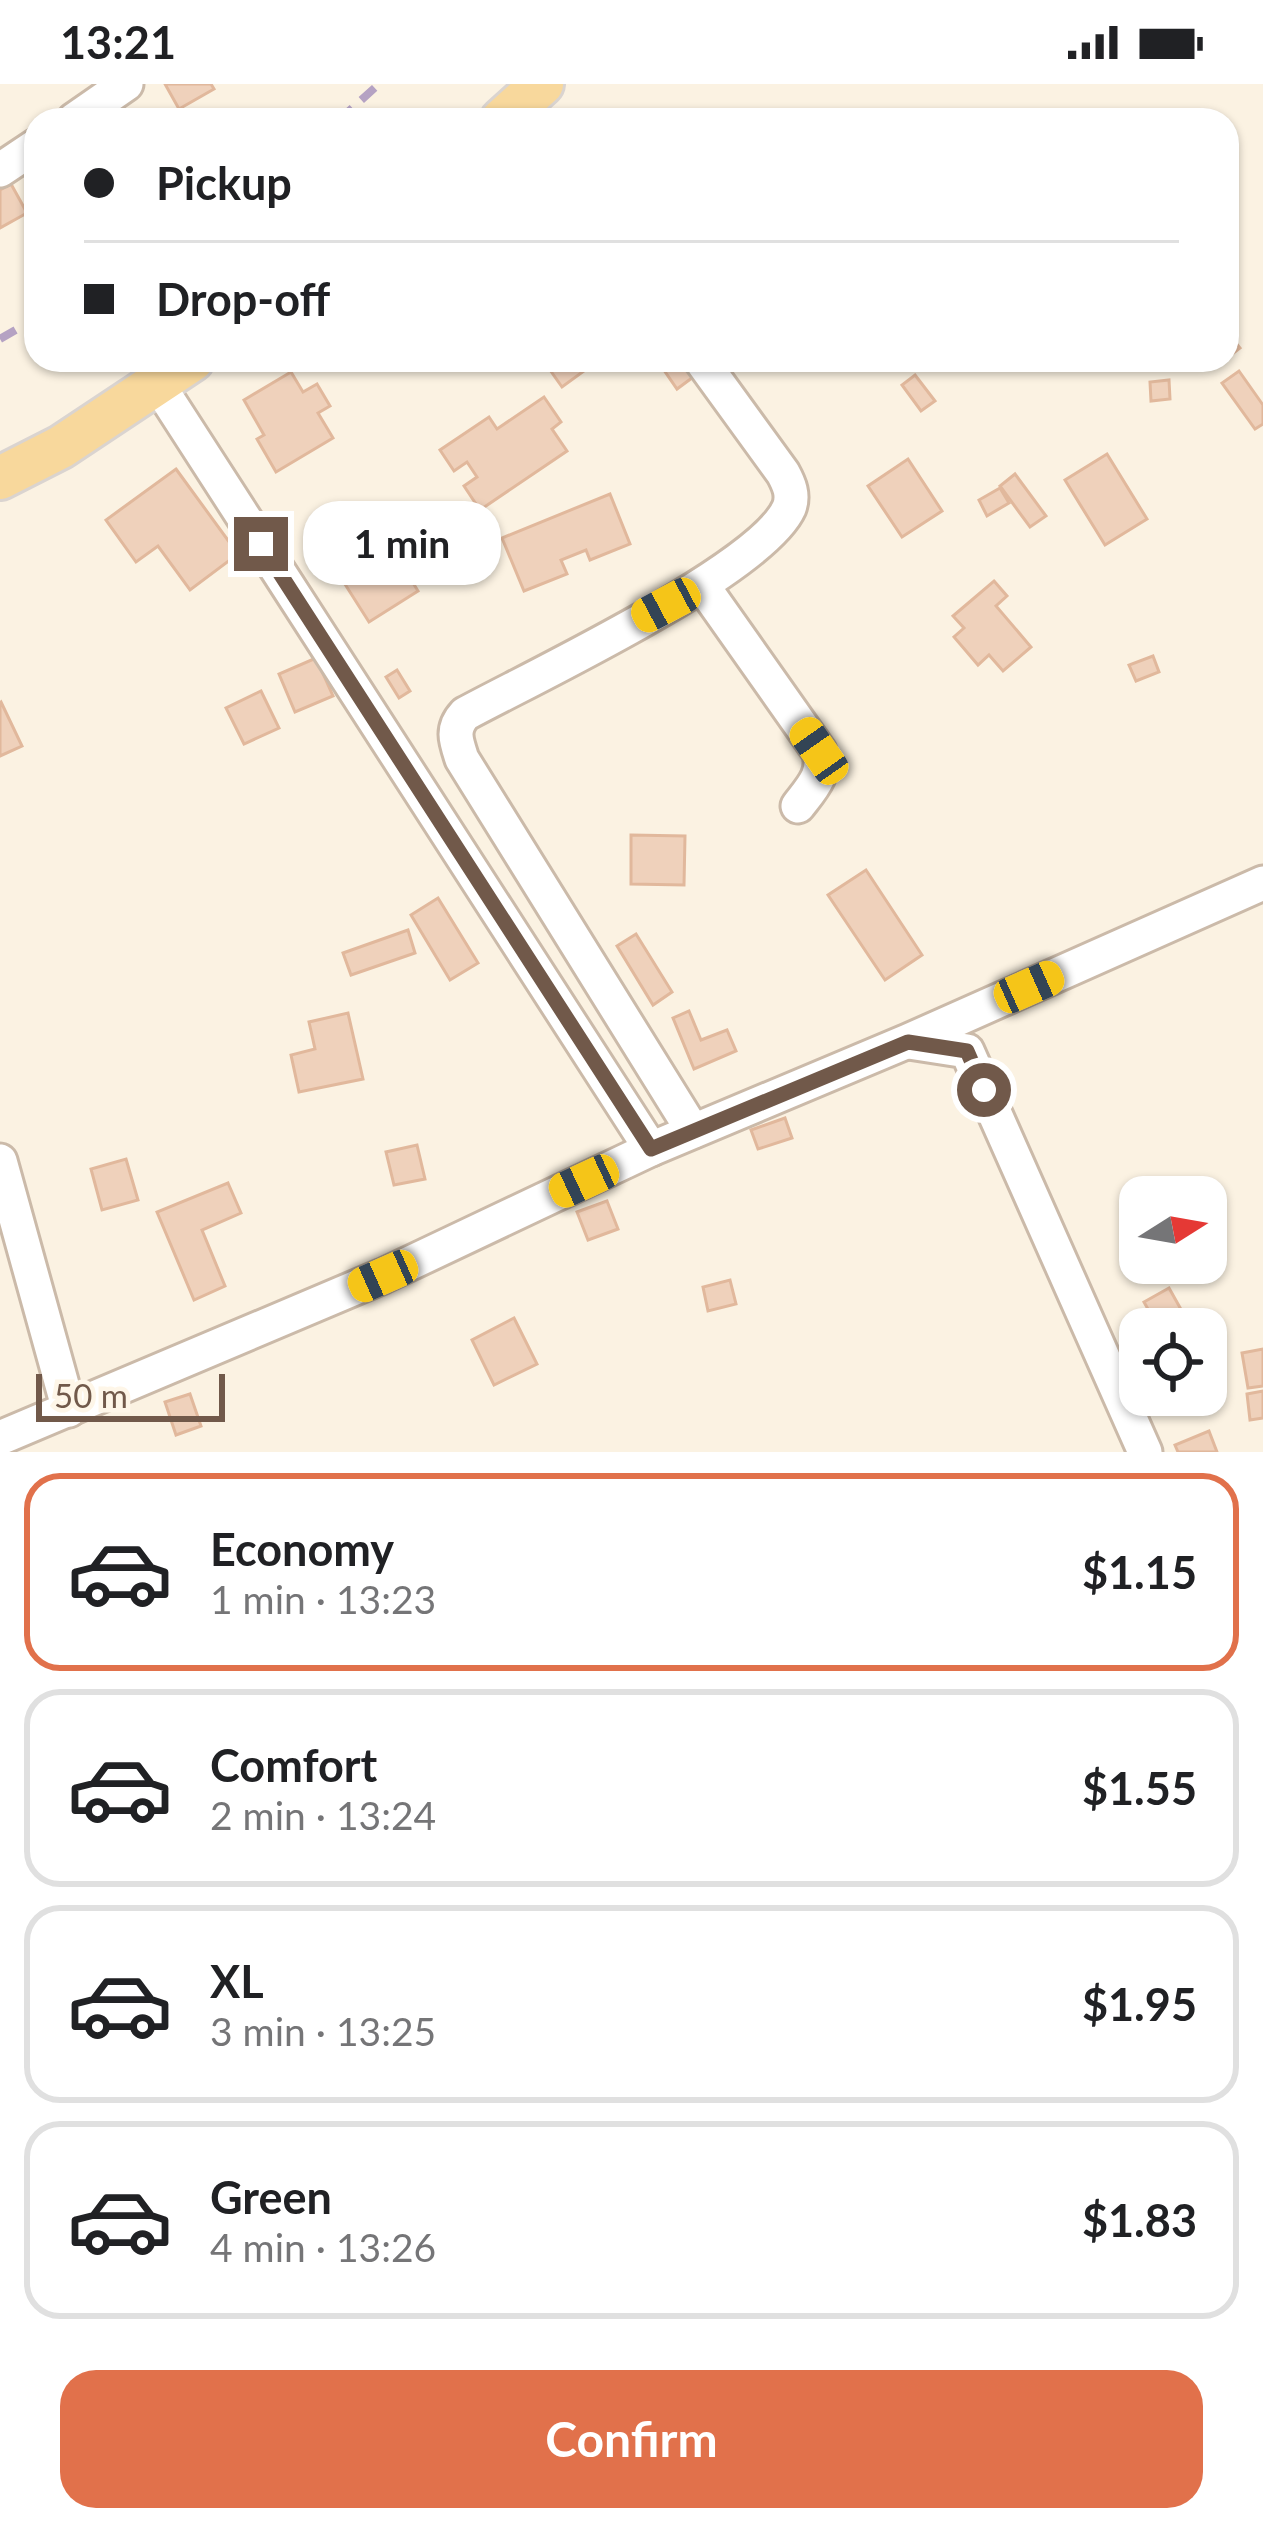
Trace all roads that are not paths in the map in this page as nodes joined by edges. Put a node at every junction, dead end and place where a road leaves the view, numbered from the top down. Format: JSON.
{"nodes":[{"id":1,"x":542,"y":84,"type":"edge"},
{"id":2,"x":112,"y":88,"type":"edge"},
{"id":3,"x":88,"y":108,"type":"edge"},
{"id":4,"x":515,"y":108,"type":"edge"},
{"id":5,"x":173,"y":372,"type":"edge"},
{"id":6,"x":175,"y":372,"type":"edge"},
{"id":7,"x":710,"y":372,"type":"edge"},
{"id":8,"x":0,"y":478,"type":"edge"},
{"id":9,"x":702,"y":586,"type":"junction"},
{"id":10,"x":798,"y":806,"type":"dead end"},
{"id":11,"x":1253,"y":895,"type":"edge"},
{"id":12,"x":908,"y":1042,"type":"junction"},
{"id":13,"x":693,"y":1131,"type":"junction"},
{"id":14,"x":651,"y":1149,"type":"junction"},
{"id":15,"x":0,"y":1161,"type":"edge"},
{"id":16,"x":69,"y":1410,"type":"junction"},
{"id":17,"x":0,"y":1438,"type":"edge"},
{"id":18,"x":1144,"y":1452,"type":"edge"}],
"edges":[{"from":1,"to":4,"type":"main road"},
{"from":2,"to":3,"type":"street"},
{"from":5,"to":8,"type":"main road"},
{"from":6,"to":14,"type":"street"},
{"from":7,"to":9,"type":"street"},
{"from":9,"to":10,"type":"street"},
{"from":9,"to":13,"type":"street"},
{"from":11,"to":12,"type":"street"},
{"from":12,"to":13,"type":"street"},
{"from":12,"to":18,"type":"street"},
{"from":13,"to":14,"type":"street"},
{"from":14,"to":16,"type":"street"},
{"from":15,"to":16,"type":"street"},
{"from":16,"to":17,"type":"street"}]}
